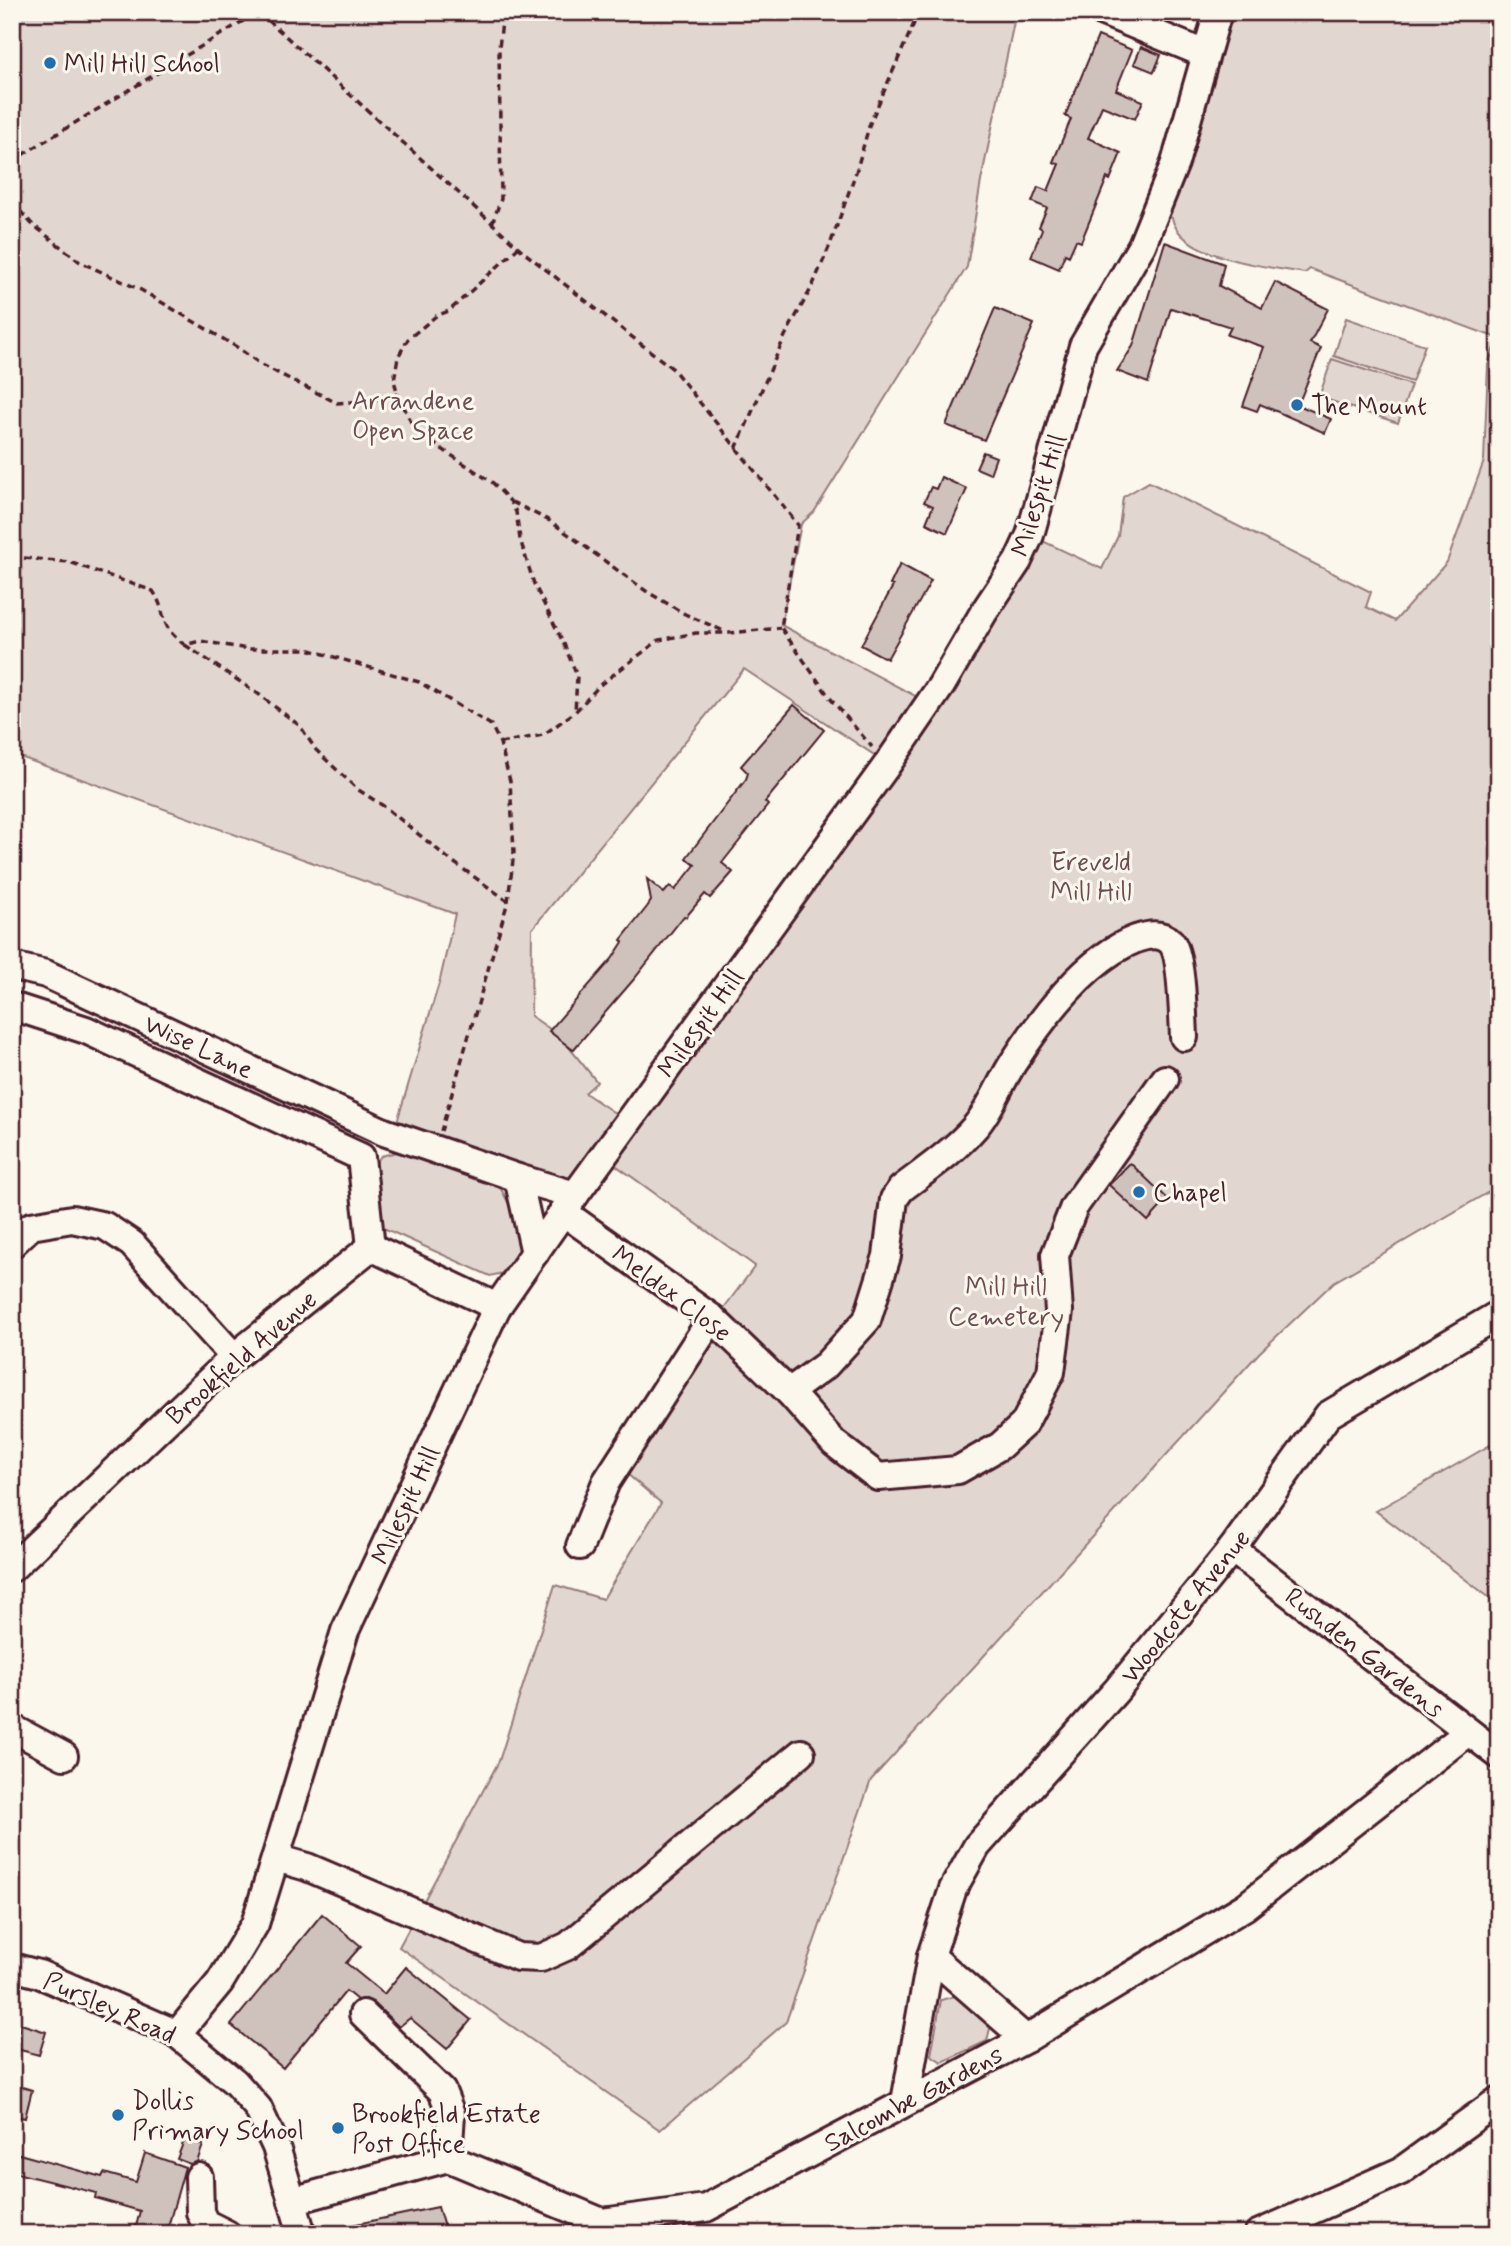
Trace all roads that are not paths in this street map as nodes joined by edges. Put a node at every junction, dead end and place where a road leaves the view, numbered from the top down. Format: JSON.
{"nodes":[{"id":1,"x":1103,"y":12,"type":"edge"},
{"id":2,"x":1218,"y":12,"type":"edge"},
{"id":3,"x":1205,"y":54,"type":"junction"},
{"id":4,"x":12,"y":965,"type":"edge"},
{"id":5,"x":12,"y":1006,"type":"edge"},
{"id":6,"x":1184,"y":1037,"type":"dead end"},
{"id":7,"x":1165,"y":1079,"type":"dead end"},
{"id":8,"x":384,"y":1132,"type":"junction"},
{"id":9,"x":360,"y":1157,"type":"junction"},
{"id":10,"x":518,"y":1178,"type":"junction"},
{"id":11,"x":569,"y":1204,"type":"junction"},
{"id":12,"x":12,"y":1244,"type":"edge"},
{"id":13,"x":371,"y":1247,"type":"junction"},
{"id":14,"x":535,"y":1253,"type":"junction"},
{"id":15,"x":497,"y":1307,"type":"junction"},
{"id":16,"x":1499,"y":1314,"type":"edge"},
{"id":17,"x":712,"y":1318,"type":"junction"},
{"id":18,"x":234,"y":1357,"type":"junction"},
{"id":19,"x":783,"y":1386,"type":"junction"},
{"id":20,"x":580,"y":1546,"type":"dead end"},
{"id":21,"x":1232,"y":1549,"type":"junction"},
{"id":22,"x":12,"y":1568,"type":"edge"},
{"id":23,"x":12,"y":1728,"type":"edge"},
{"id":24,"x":1468,"y":1732,"type":"junction"},
{"id":25,"x":801,"y":1753,"type":"dead end"},
{"id":26,"x":1499,"y":1755,"type":"edge"},
{"id":27,"x":64,"y":1756,"type":"dead end"},
{"id":28,"x":276,"y":1858,"type":"junction"},
{"id":29,"x":931,"y":1956,"type":"junction"},
{"id":30,"x":12,"y":1967,"type":"edge"},
{"id":31,"x":363,"y":2014,"type":"dead end"},
{"id":32,"x":177,"y":2034,"type":"junction"},
{"id":33,"x":1026,"y":2039,"type":"junction"},
{"id":34,"x":1499,"y":2101,"type":"edge"},
{"id":35,"x":905,"y":2102,"type":"junction"},
{"id":36,"x":448,"y":2158,"type":"junction"},
{"id":37,"x":199,"y":2176,"type":"dead end"},
{"id":38,"x":292,"y":2201,"type":"junction"},
{"id":39,"x":301,"y":2233,"type":"edge"},
{"id":40,"x":227,"y":2234,"type":"edge"},
{"id":41,"x":1258,"y":2234,"type":"edge"}],
"edges":[{"from":1,"to":3,"type":"street"},
{"from":2,"to":3,"type":"street","name":"Milespit Hill"},
{"from":3,"to":11,"type":"street","name":"Milespit Hill"},
{"from":4,"to":8,"type":"street","name":"Wise Lane"},
{"from":5,"to":9,"type":"street","name":"Wise Lane"},
{"from":6,"to":19,"type":"street"},
{"from":7,"to":19,"type":"street","name":"Meldex Close"},
{"from":8,"to":9,"type":"street"},
{"from":8,"to":10,"type":"street","name":"Wise Lane"},
{"from":9,"to":13,"type":"street"},
{"from":10,"to":11,"type":"street","name":"Wise Lane"},
{"from":10,"to":14,"type":"street"},
{"from":11,"to":14,"type":"street","name":"Milespit Hill"},
{"from":11,"to":17,"type":"street","name":"Meldex Close"},
{"from":12,"to":18,"type":"street"},
{"from":13,"to":15,"type":"street"},
{"from":13,"to":18,"type":"street","name":"Brookfield Avenue"},
{"from":14,"to":15,"type":"street","name":"Milespit Hill"},
{"from":15,"to":28,"type":"street","name":"Milespit Hill"},
{"from":16,"to":21,"type":"street","name":"Woodcote Avenue"},
{"from":17,"to":19,"type":"street","name":"Meldex Close"},
{"from":17,"to":20,"type":"street"},
{"from":18,"to":22,"type":"street","name":"Brookfield Avenue"},
{"from":21,"to":24,"type":"street","name":"Rushden Gardens"},
{"from":21,"to":29,"type":"street","name":"Woodcote Avenue"},
{"from":23,"to":27,"type":"street"},
{"from":24,"to":26,"type":"street","name":"Rushden Gardens"},
{"from":24,"to":33,"type":"street","name":"Salcombe Gardens"},
{"from":25,"to":28,"type":"street"},
{"from":28,"to":32,"type":"street","name":"Milespit Hill"},
{"from":29,"to":33,"type":"street"},
{"from":29,"to":35,"type":"street","name":"Woodcote Avenue"},
{"from":30,"to":32,"type":"street","name":"Pursley Road"},
{"from":31,"to":36,"type":"street"},
{"from":32,"to":38,"type":"street","name":"Pursley Road"},
{"from":33,"to":35,"type":"street","name":"Salcombe Gardens"},
{"from":34,"to":41,"type":"street"},
{"from":35,"to":36,"type":"street","name":"Salcombe Gardens"},
{"from":36,"to":38,"type":"street"},
{"from":37,"to":40,"type":"street"},
{"from":38,"to":39,"type":"street","name":"Pursley Road"}]}
